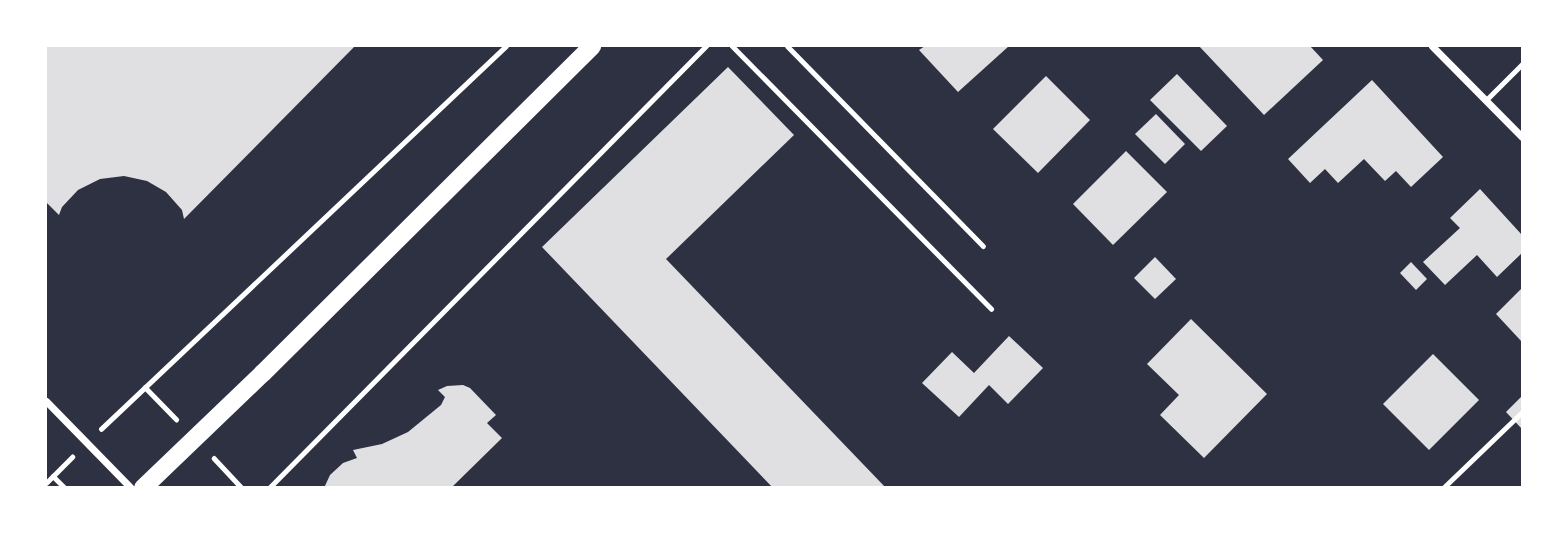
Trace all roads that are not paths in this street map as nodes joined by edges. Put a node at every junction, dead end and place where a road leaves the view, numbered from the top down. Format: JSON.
{"nodes":[{"id":1,"x":592,"y":46,"type":"edge"},
{"id":2,"x":732,"y":46,"type":"edge"},
{"id":3,"x":787,"y":46,"type":"edge"},
{"id":4,"x":1432,"y":46,"type":"edge"},
{"id":5,"x":1522,"y":64,"type":"edge"},
{"id":6,"x":1486,"y":100,"type":"junction"},
{"id":7,"x":1522,"y":137,"type":"edge"},
{"id":8,"x":983,"y":246,"type":"dead end"},
{"id":9,"x":991,"y":309,"type":"dead end"},
{"id":10,"x":46,"y":401,"type":"edge"},
{"id":11,"x":1522,"y":412,"type":"edge"},
{"id":12,"x":131,"y":488,"type":"edge"},
{"id":13,"x":143,"y":488,"type":"edge"},
{"id":14,"x":1443,"y":488,"type":"edge"}],
"edges":[{"from":1,"to":13,"type":"main road"},
{"from":2,"to":9,"type":"lane"},
{"from":3,"to":8,"type":"lane"},
{"from":4,"to":6,"type":"street"},
{"from":5,"to":6,"type":"lane"},
{"from":6,"to":7,"type":"street"},
{"from":10,"to":12,"type":"street"},
{"from":11,"to":14,"type":"lane"}]}
